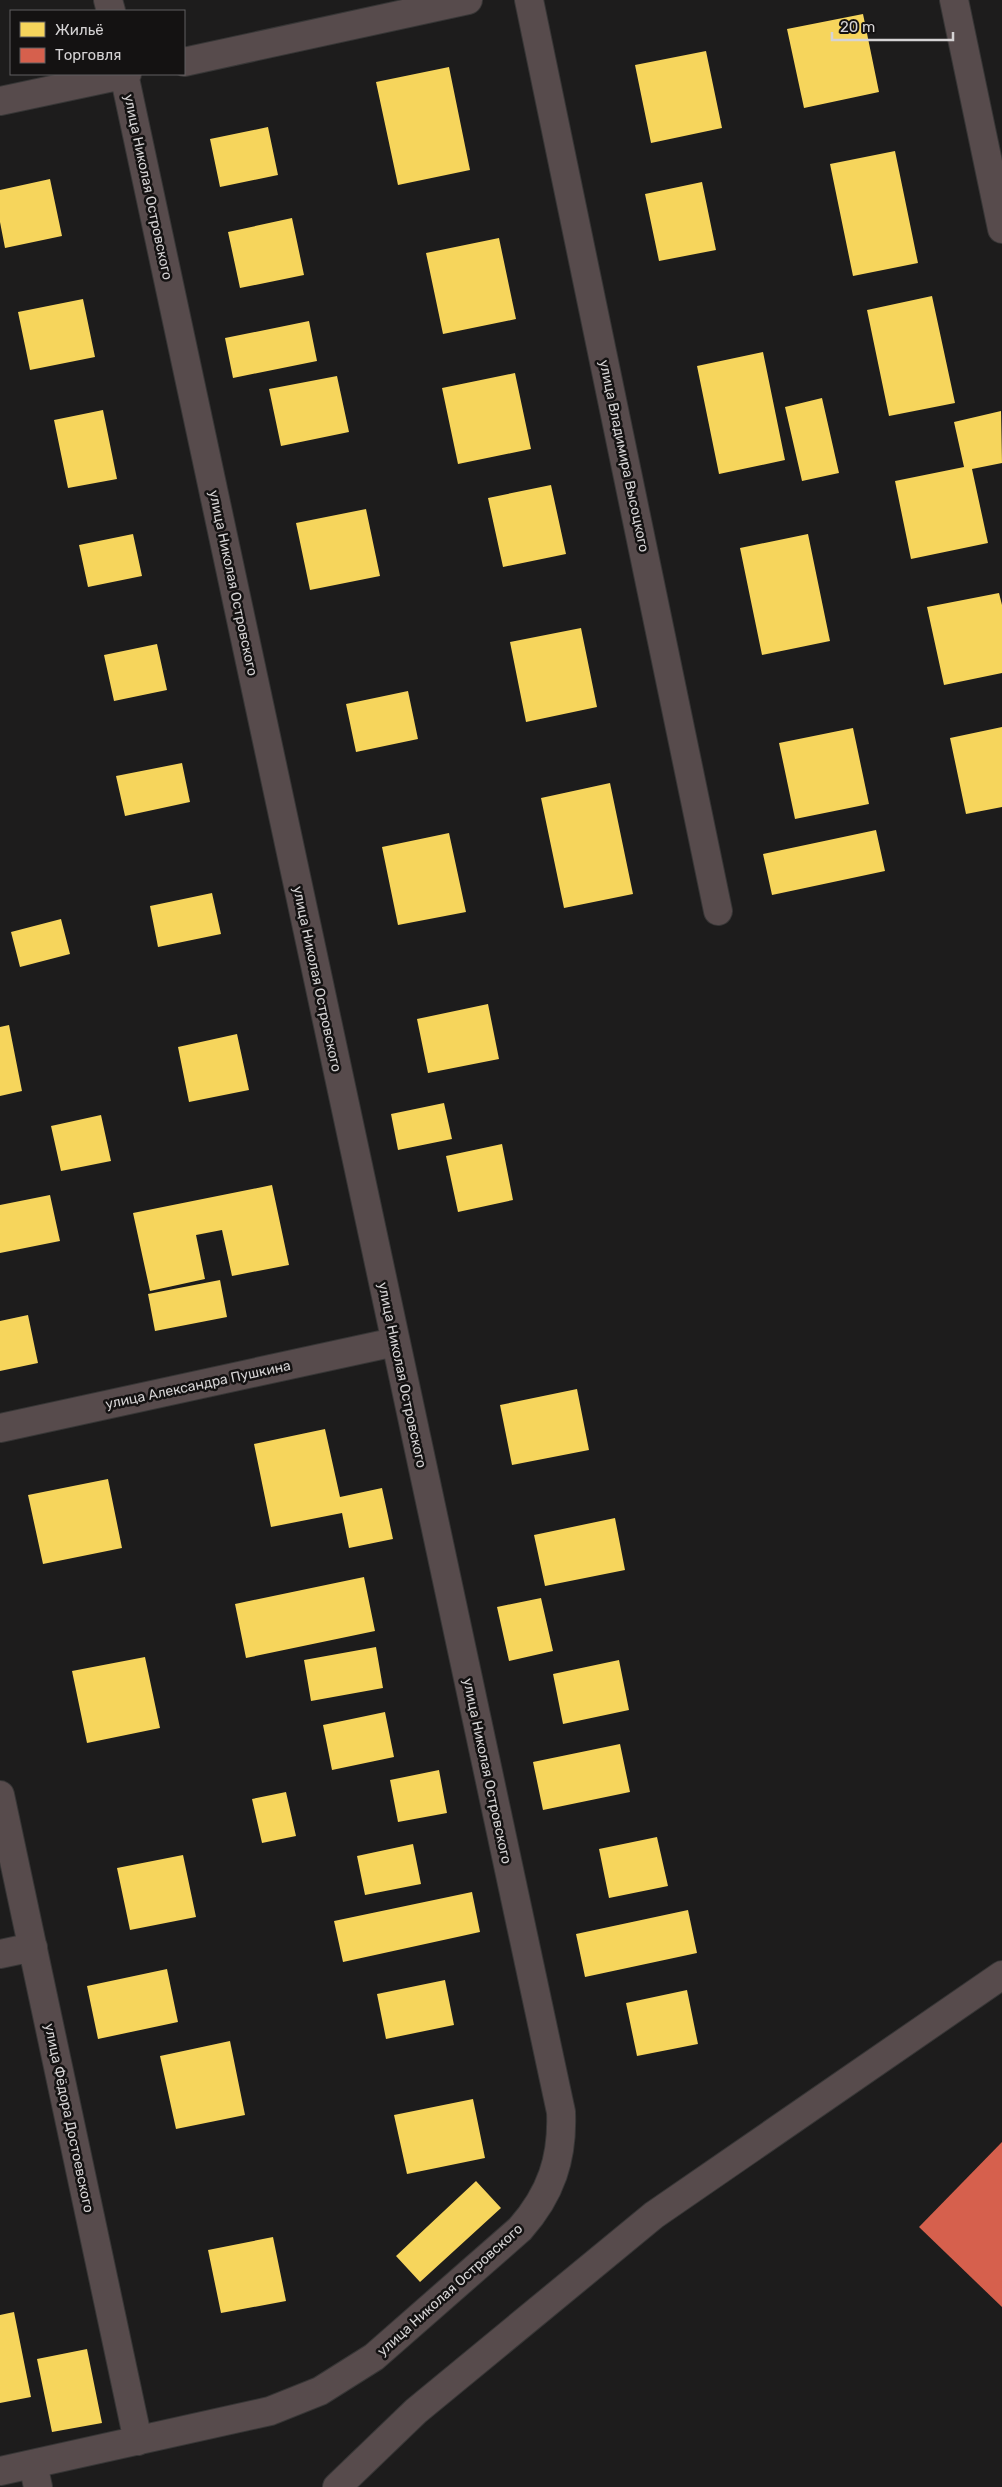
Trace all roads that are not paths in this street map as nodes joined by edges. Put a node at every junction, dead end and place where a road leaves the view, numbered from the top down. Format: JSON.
{"nodes":[{"id":1,"x":468,"y":0,"type":"edge"},
{"id":2,"x":529,"y":0,"type":"edge"},
{"id":3,"x":954,"y":0,"type":"edge"},
{"id":4,"x":185,"y":62,"type":"edge"},
{"id":5,"x":120,"y":75,"type":"edge"},
{"id":6,"x":125,"y":75,"type":"edge"},
{"id":7,"x":0,"y":101,"type":"edge"},
{"id":8,"x":1002,"y":229,"type":"edge"},
{"id":9,"x":718,"y":911,"type":"dead end"},
{"id":10,"x":395,"y":1342,"type":"junction"},
{"id":11,"x":0,"y":1428,"type":"edge"},
{"id":12,"x":0,"y":1795,"type":"edge"},
{"id":13,"x":32,"y":1947,"type":"junction"},
{"id":14,"x":0,"y":1954,"type":"edge"},
{"id":15,"x":1002,"y":1975,"type":"edge"},
{"id":16,"x":138,"y":2441,"type":"junction"},
{"id":17,"x":0,"y":2471,"type":"edge"},
{"id":18,"x":36,"y":2476,"type":"edge"},
{"id":19,"x":337,"y":2487,"type":"edge"}],
"edges":[{"from":1,"to":4,"type":"street"},
{"from":2,"to":9,"type":"street","name":"улица Владимира Высоцкого"},
{"from":3,"to":8,"type":"street"},
{"from":5,"to":7,"type":"street"},
{"from":6,"to":10,"type":"street","name":"улица Николая Островского"},
{"from":10,"to":11,"type":"street","name":"улица Александра Пушкина"},
{"from":10,"to":16,"type":"street","name":"улица Николая Островского"},
{"from":12,"to":13,"type":"street","name":"улица Фёдора Достоевского"},
{"from":13,"to":14,"type":"street"},
{"from":13,"to":16,"type":"street","name":"улица Фёдора Достоевского"},
{"from":15,"to":19,"type":"street"},
{"from":16,"to":18,"type":"street","name":"улица Николая Островского"},
{"from":17,"to":18,"type":"street","name":"улица Николая Островского"}]}
